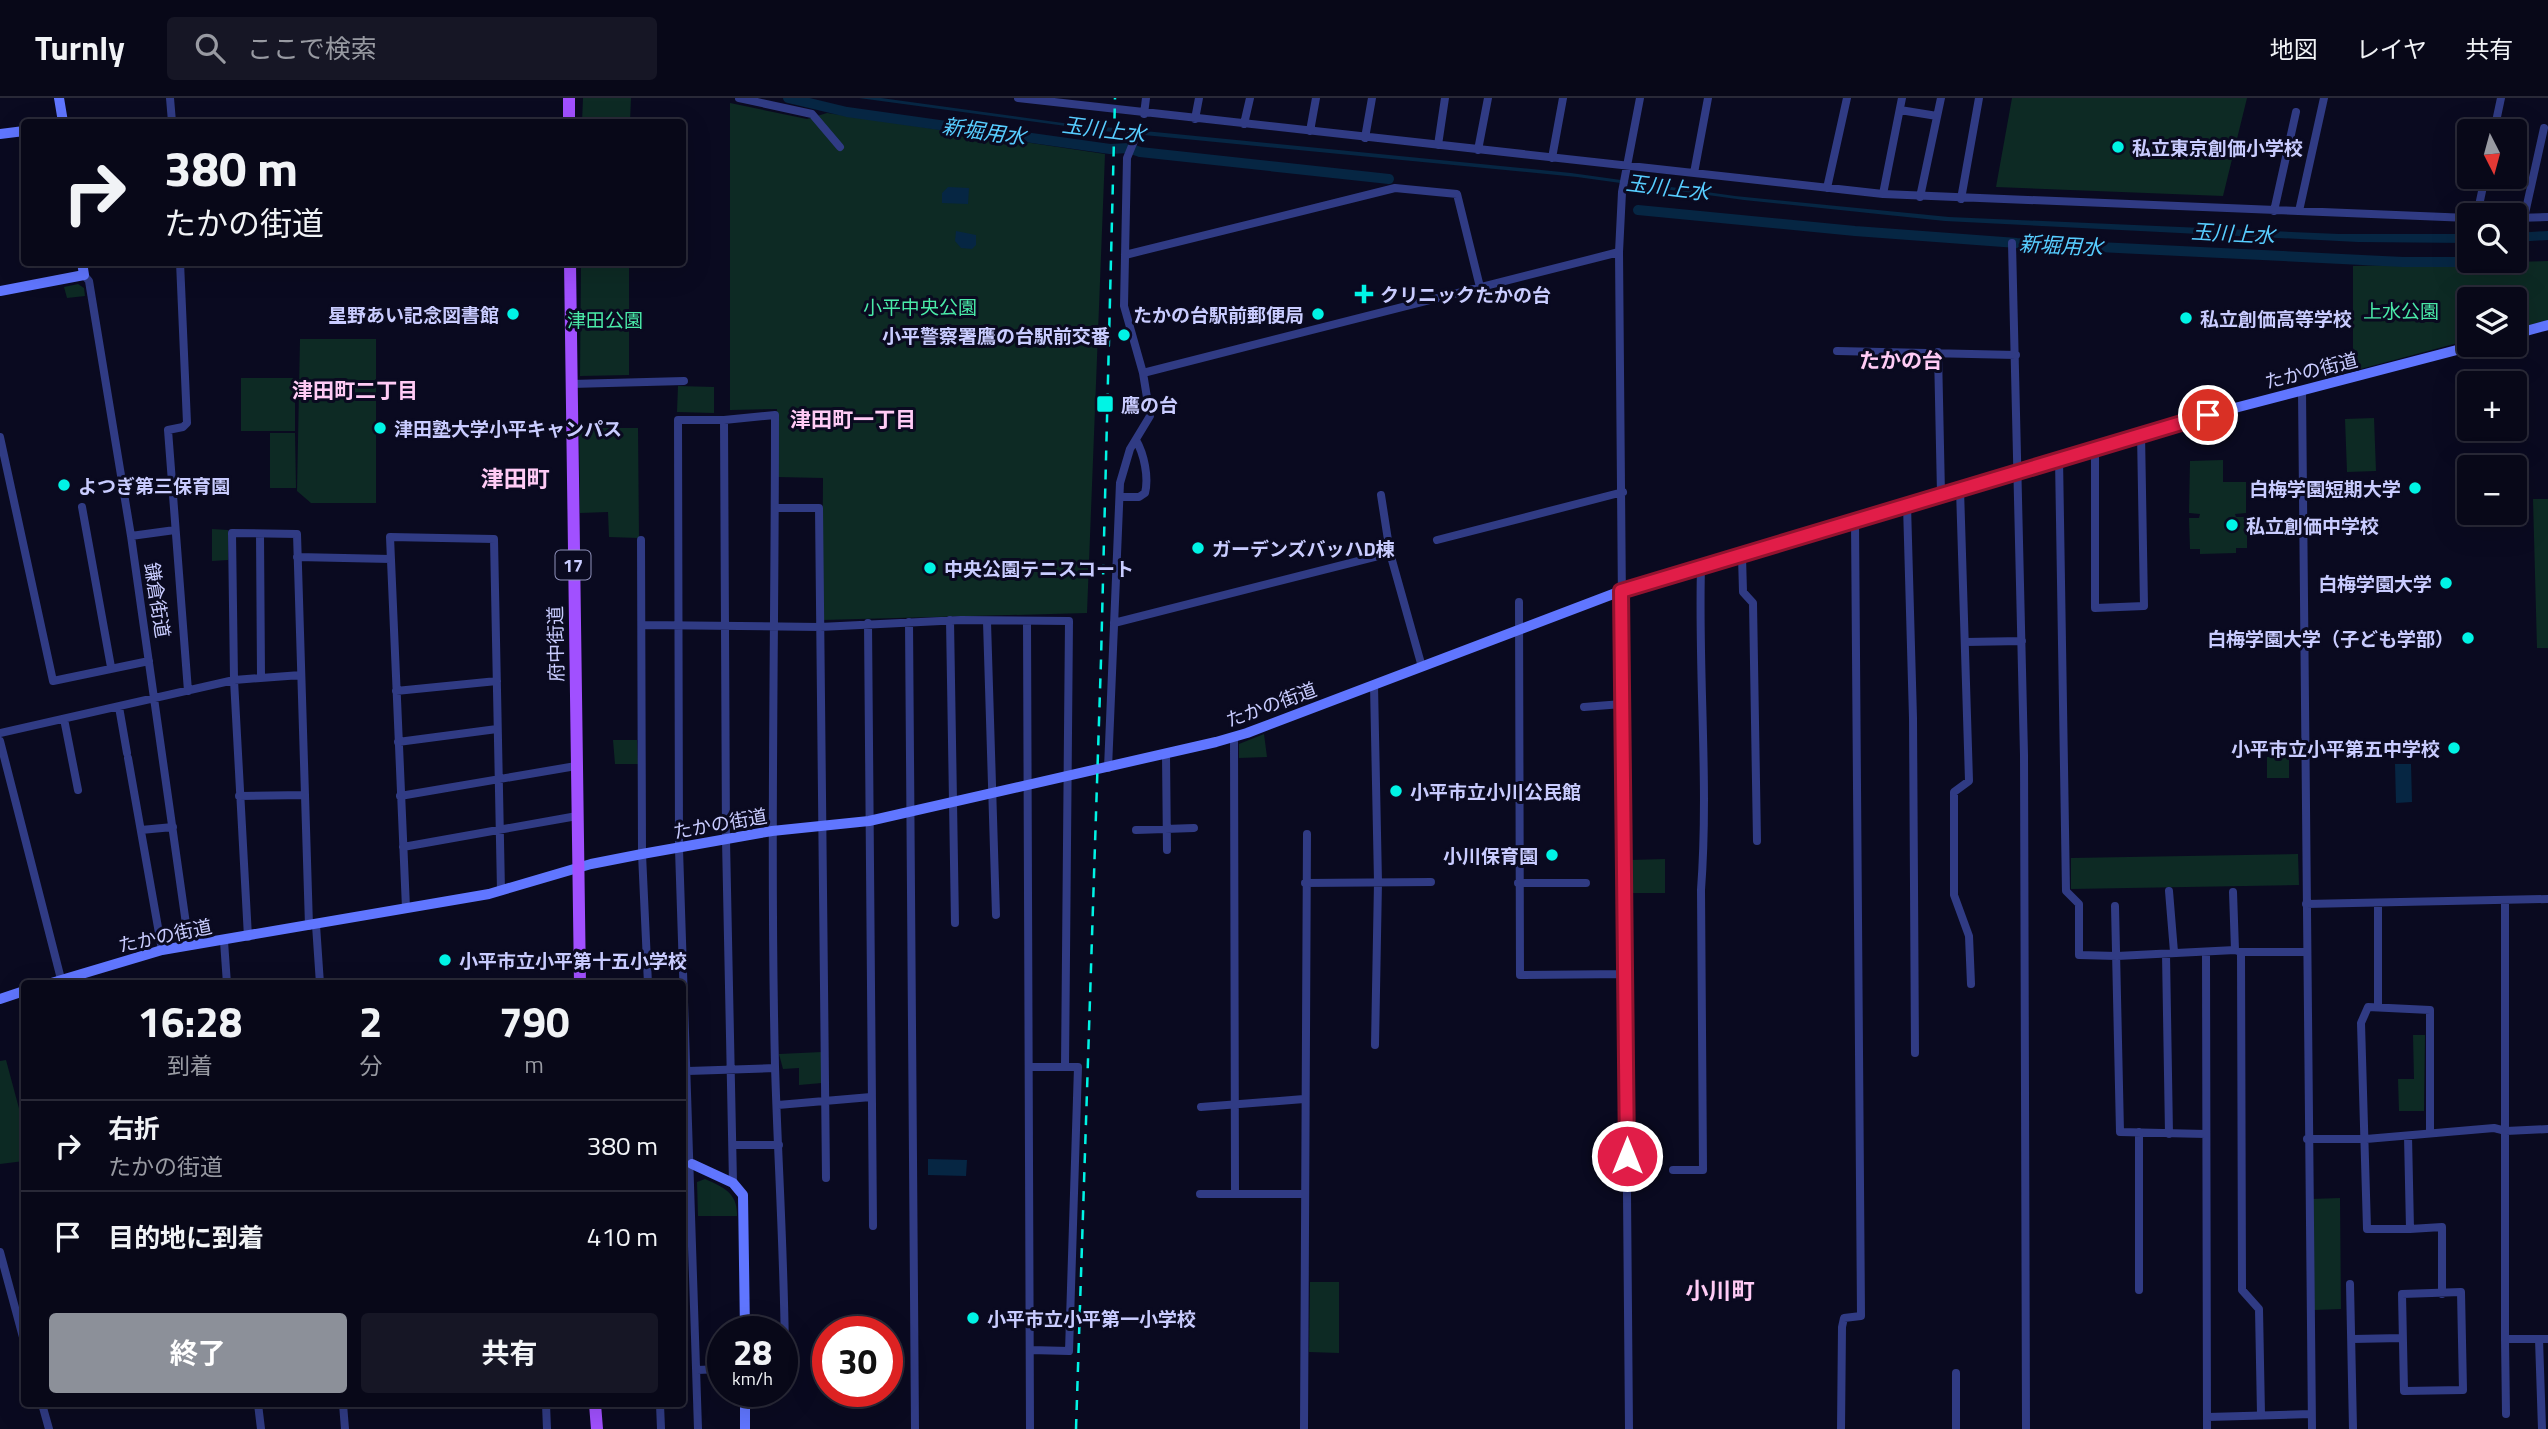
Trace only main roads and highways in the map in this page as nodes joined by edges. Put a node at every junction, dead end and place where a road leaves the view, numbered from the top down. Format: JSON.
{"nodes":[{"id":1,"x":569,"y":98,"type":"edge"},
{"id":2,"x":569,"y":119,"type":"edge"},
{"id":3,"x":570,"y":266,"type":"edge"},
{"id":4,"x":580,"y":980,"type":"edge"},
{"id":5,"x":595,"y":1407,"type":"edge"},
{"id":6,"x":597,"y":1429,"type":"edge"}],
"edges":[{"from":1,"to":2,"type":"main road"},
{"from":3,"to":4,"type":"main road","name":"府中街道","number":"17"},
{"from":5,"to":6,"type":"main road"}]}
